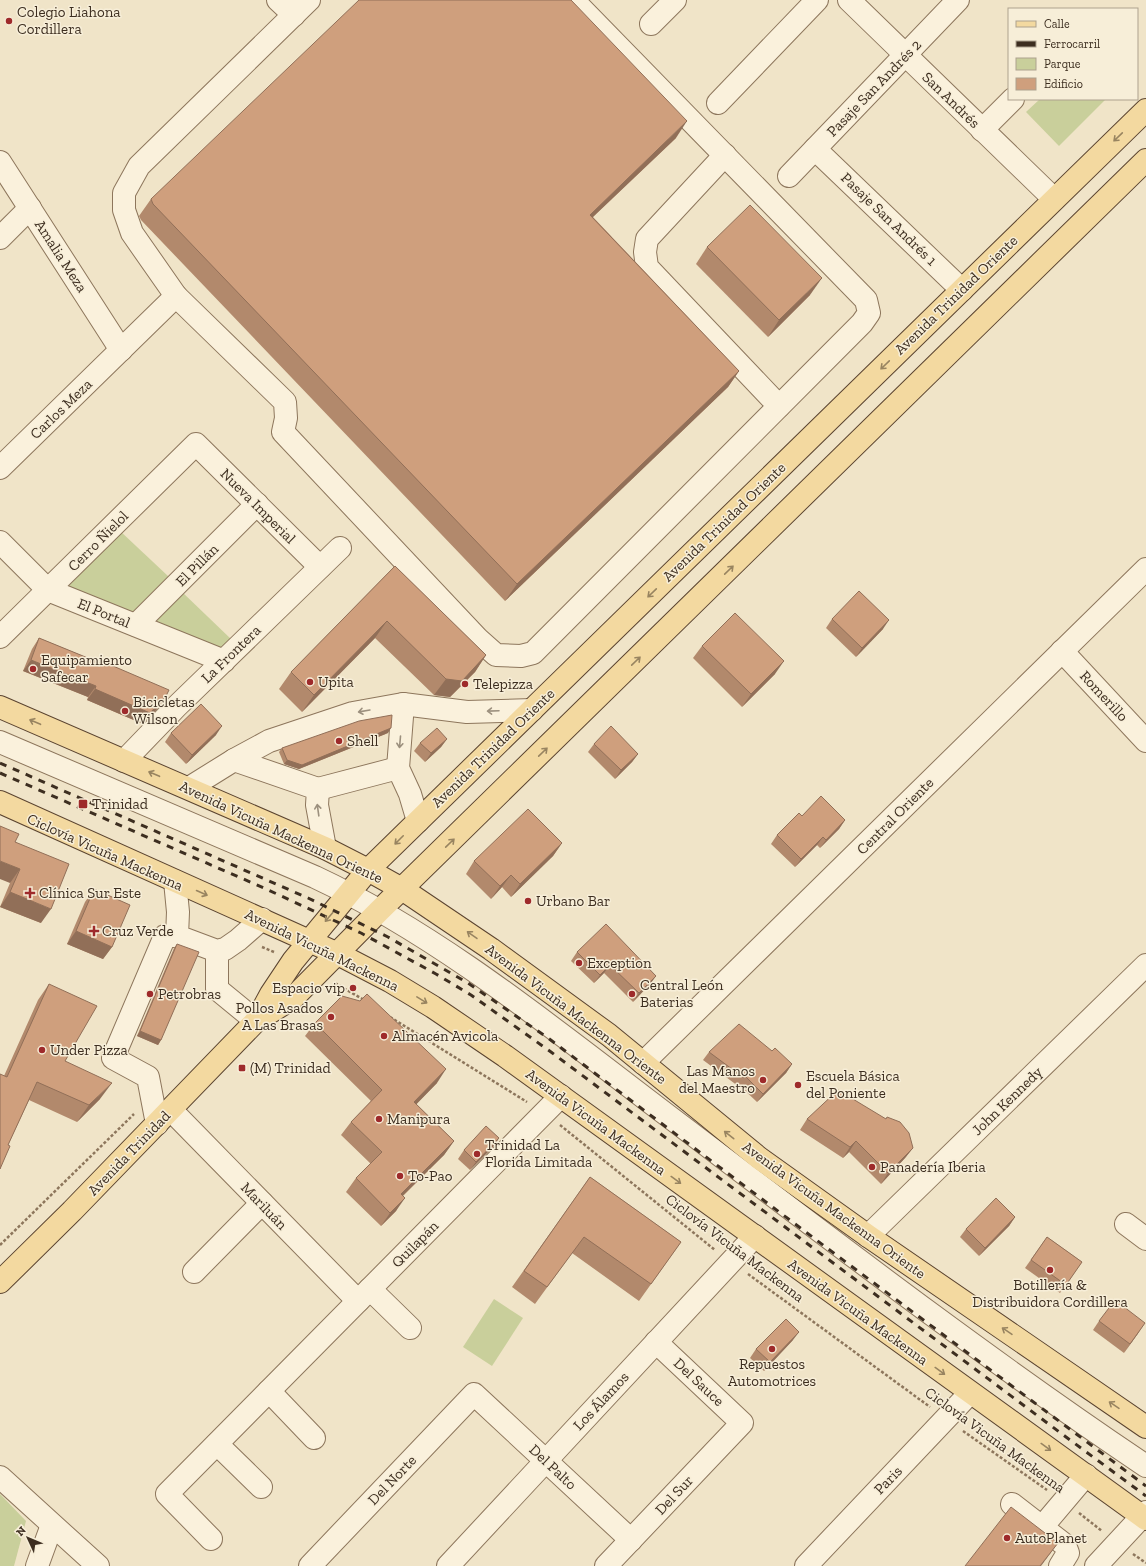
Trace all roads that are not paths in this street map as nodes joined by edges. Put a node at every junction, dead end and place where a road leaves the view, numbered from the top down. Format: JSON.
{"nodes":[{"id":1,"x":278,"y":0,"type":"edge"},
{"id":2,"x":573,"y":0,"type":"edge"},
{"id":3,"x":675,"y":0,"type":"edge"},
{"id":4,"x":816,"y":0,"type":"edge"},
{"id":5,"x":849,"y":0,"type":"edge"},
{"id":6,"x":958,"y":0,"type":"edge"},
{"id":7,"x":302,"y":7,"type":"edge"},
{"id":8,"x":651,"y":24,"type":"dead end"},
{"id":9,"x":906,"y":55,"type":"junction"},
{"id":10,"x":1013,"y":100,"type":"edge"},
{"id":11,"x":718,"y":103,"type":"dead end"},
{"id":12,"x":1146,"y":110,"type":"edge"},
{"id":13,"x":982,"y":130,"type":"junction"},
{"id":14,"x":815,"y":149,"type":"junction"},
{"id":15,"x":725,"y":155,"type":"junction"},
{"id":16,"x":1146,"y":160,"type":"edge"},
{"id":17,"x":0,"y":162,"type":"edge"},
{"id":18,"x":789,"y":176,"type":"dead end"},
{"id":19,"x":1054,"y":199,"type":"junction"},
{"id":20,"x":30,"y":208,"type":"junction"},
{"id":21,"x":0,"y":238,"type":"edge"},
{"id":22,"x":962,"y":290,"type":"junction"},
{"id":23,"x":176,"y":296,"type":"junction"},
{"id":24,"x":122,"y":350,"type":"junction"},
{"id":25,"x":779,"y":406,"type":"junction"},
{"id":26,"x":196,"y":444,"type":"joint"},
{"id":27,"x":0,"y":468,"type":"edge"},
{"id":28,"x":257,"y":504,"type":"junction"},
{"id":29,"x":0,"y":542,"type":"edge"},
{"id":30,"x":340,"y":548,"type":"dead end"},
{"id":31,"x":320,"y":567,"type":"junction"},
{"id":32,"x":1146,"y":569,"type":"edge"},
{"id":33,"x":48,"y":590,"type":"junction"},
{"id":34,"x":136,"y":625,"type":"junction"},
{"id":35,"x":0,"y":637,"type":"edge"},
{"id":36,"x":1062,"y":651,"type":"junction"},
{"id":37,"x":224,"y":661,"type":"junction"},
{"id":38,"x":403,"y":704,"type":"junction"},
{"id":39,"x":0,"y":707,"type":"edge"},
{"id":40,"x":532,"y":710,"type":"junction"},
{"id":41,"x":1146,"y":741,"type":"edge"},
{"id":42,"x":0,"y":742,"type":"edge"},
{"id":43,"x":124,"y":760,"type":"junction"},
{"id":44,"x":234,"y":760,"type":"junction"},
{"id":45,"x":398,"y":768,"type":"junction"},
{"id":46,"x":189,"y":788,"type":"junction"},
{"id":47,"x":318,"y":788,"type":"junction"},
{"id":48,"x":0,"y":802,"type":"edge"},
{"id":49,"x":418,"y":821,"type":"junction"},
{"id":50,"x":325,"y":848,"type":"junction"},
{"id":51,"x":368,"y":870,"type":"junction"},
{"id":52,"x":175,"y":881,"type":"junction"},
{"id":53,"x":402,"y":890,"type":"junction"},
{"id":54,"x":349,"y":894,"type":"junction"},
{"id":55,"x":379,"y":911,"type":"junction"},
{"id":56,"x":262,"y":919,"type":"junction"},
{"id":57,"x":177,"y":936,"type":"junction"},
{"id":58,"x":310,"y":940,"type":"junction"},
{"id":59,"x":217,"y":951,"type":"junction"},
{"id":60,"x":338,"y":954,"type":"junction"},
{"id":61,"x":1146,"y":964,"type":"edge"},
{"id":62,"x":256,"y":1021,"type":"junction"},
{"id":63,"x":643,"y":1063,"type":"junction"},
{"id":64,"x":561,"y":1096,"type":"junction"},
{"id":65,"x":164,"y":1117,"type":"junction"},
{"id":66,"x":262,"y":1204,"type":"junction"},
{"id":67,"x":1126,"y":1224,"type":"dead end"},
{"id":68,"x":755,"y":1236,"type":"junction"},
{"id":69,"x":868,"y":1236,"type":"junction"},
{"id":70,"x":1146,"y":1239,"type":"edge"},
{"id":71,"x":194,"y":1272,"type":"dead end"},
{"id":72,"x":0,"y":1282,"type":"edge"},
{"id":73,"x":364,"y":1295,"type":"junction"},
{"id":74,"x":410,"y":1328,"type":"dead end"},
{"id":75,"x":656,"y":1342,"type":"junction"},
{"id":76,"x":269,"y":1391,"type":"junction"},
{"id":77,"x":970,"y":1393,"type":"junction"},
{"id":78,"x":474,"y":1394,"type":"joint"},
{"id":79,"x":742,"y":1423,"type":"joint"},
{"id":80,"x":1146,"y":1427,"type":"edge"},
{"id":81,"x":314,"y":1438,"type":"dead end"},
{"id":82,"x":217,"y":1444,"type":"junction"},
{"id":83,"x":546,"y":1461,"type":"junction"},
{"id":84,"x":1146,"y":1466,"type":"edge"},
{"id":85,"x":1086,"y":1475,"type":"junction"},
{"id":86,"x":0,"y":1477,"type":"edge"},
{"id":87,"x":261,"y":1487,"type":"dead end"},
{"id":88,"x":1012,"y":1504,"type":"dead end"},
{"id":89,"x":1145,"y":1516,"type":"edge"},
{"id":90,"x":52,"y":1525,"type":"junction"},
{"id":91,"x":1042,"y":1527,"type":"junction"},
{"id":92,"x":211,"y":1539,"type":"dead end"},
{"id":93,"x":631,"y":1540,"type":"junction"},
{"id":94,"x":37,"y":1566,"type":"edge"},
{"id":95,"x":98,"y":1566,"type":"edge"},
{"id":96,"x":310,"y":1566,"type":"edge"},
{"id":97,"x":448,"y":1566,"type":"edge"},
{"id":98,"x":606,"y":1566,"type":"edge"},
{"id":99,"x":806,"y":1566,"type":"edge"},
{"id":100,"x":1060,"y":1566,"type":"edge"},
{"id":101,"x":1096,"y":1566,"type":"edge"}],
"edges":[{"from":1,"to":7,"type":"street"},
{"from":2,"to":15,"type":"street"},
{"from":3,"to":8,"type":"street"},
{"from":4,"to":11,"type":"street"},
{"from":5,"to":9,"type":"street","name":"San Andrés"},
{"from":6,"to":9,"type":"street","name":"Pasaje San Andrés 2"},
{"from":7,"to":23,"type":"street"},
{"from":9,"to":13,"type":"street","name":"San Andrés"},
{"from":9,"to":14,"type":"street","name":"Pasaje San Andrés 2"},
{"from":10,"to":13,"type":"street"},
{"from":12,"to":19,"type":"main road","name":"Avenida Trinidad Oriente","one_way":true},
{"from":13,"to":19,"type":"street","name":"San Andrés"},
{"from":14,"to":18,"type":"street","name":"Pasaje San Andrés 2"},
{"from":14,"to":22,"type":"street","name":"Pasaje San Andrés 1"},
{"from":15,"to":25,"type":"street"},
{"from":15,"to":25,"type":"street"},
{"from":53,"to":16,"type":"main road","one_way":true},
{"from":17,"to":20,"type":"street","name":"Amalia Meza"},
{"from":19,"to":22,"type":"main road","name":"Avenida Trinidad Oriente"},
{"from":20,"to":21,"type":"street"},
{"from":20,"to":24,"type":"street","name":"Amalia Meza"},
{"from":22,"to":40,"type":"main road","name":"Avenida Trinidad Oriente","one_way":true},
{"from":23,"to":24,"type":"street","name":"Carlos Meza"},
{"from":23,"to":25,"type":"street"},
{"from":24,"to":27,"type":"street","name":"Carlos Meza"},
{"from":26,"to":28,"type":"street","name":"Nueva Imperial"},
{"from":26,"to":33,"type":"street","name":"Cerro Ñielol"},
{"from":28,"to":31,"type":"street","name":"Nueva Imperial"},
{"from":28,"to":34,"type":"street","name":"El Pillán"},
{"from":29,"to":33,"type":"street","name":"El Portal"},
{"from":30,"to":31,"type":"street","name":"La Frontera"},
{"from":31,"to":37,"type":"street","name":"La Frontera"},
{"from":32,"to":36,"type":"street","name":"Central Oriente"},
{"from":33,"to":34,"type":"street","name":"El Portal"},
{"from":33,"to":35,"type":"street","name":"Cerro Ñielol"},
{"from":34,"to":37,"type":"street","name":"El Portal"},
{"from":36,"to":41,"type":"street","name":"Romerillo"},
{"from":36,"to":63,"type":"street","name":"Central Oriente"},
{"from":37,"to":43,"type":"street","name":"La Frontera"},
{"from":40,"to":38,"type":"street","one_way":true},
{"from":38,"to":44,"type":"street","one_way":true},
{"from":38,"to":45,"type":"street","one_way":true},
{"from":43,"to":39,"type":"main road","name":"Avenida Vicuña Mackenna Oriente","one_way":true},
{"from":40,"to":49,"type":"main road","name":"Avenida Trinidad Oriente"},
{"from":42,"to":54,"type":"street"},
{"from":46,"to":43,"type":"main road","name":"Avenida Vicuña Mackenna Oriente","one_way":true},
{"from":44,"to":46,"type":"street"},
{"from":44,"to":47,"type":"street"},
{"from":45,"to":47,"type":"street"},
{"from":45,"to":49,"type":"street"},
{"from":46,"to":50,"type":"main road","name":"Avenida Vicuña Mackenna Oriente"},
{"from":50,"to":47,"type":"street","one_way":true},
{"from":48,"to":52,"type":"main road","name":"Avenida Vicuña Mackenna"},
{"from":49,"to":51,"type":"main road","name":"Avenida Trinidad Oriente","one_way":true},
{"from":50,"to":51,"type":"main road","name":"Avenida Vicuña Mackenna Oriente"},
{"from":51,"to":53,"type":"main road","name":"Avenida Vicuña Mackenna Oriente"},
{"from":51,"to":54,"type":"main road","name":"Avenida Trinidad Oriente"},
{"from":52,"to":56,"type":"main road","name":"Avenida Vicuña Mackenna","one_way":true},
{"from":52,"to":57,"type":"street"},
{"from":53,"to":55,"type":"main road"},
{"from":63,"to":53,"type":"main road","name":"Avenida Vicuña Mackenna Oriente","one_way":true},
{"from":54,"to":55,"type":"street"},
{"from":54,"to":58,"type":"main road","name":"Avenida Trinidad Oriente","one_way":true},
{"from":55,"to":60,"type":"main road"},
{"from":55,"to":84,"type":"street"},
{"from":56,"to":58,"type":"main road","name":"Avenida Vicuña Mackenna"},
{"from":56,"to":59,"type":"street"},
{"from":57,"to":59,"type":"street"},
{"from":57,"to":65,"type":"street"},
{"from":58,"to":60,"type":"main road","name":"Avenida Vicuña Mackenna"},
{"from":58,"to":62,"type":"main road","name":"Avenida Trinidad"},
{"from":59,"to":62,"type":"street"},
{"from":60,"to":62,"type":"main road","name":"Avenida Trinidad"},
{"from":60,"to":64,"type":"main road","name":"Avenida Vicuña Mackenna","one_way":true},
{"from":61,"to":69,"type":"street","name":"John Kennedy"},
{"from":62,"to":65,"type":"main road","name":"Avenida Trinidad"},
{"from":69,"to":63,"type":"main road","name":"Avenida Vicuña Mackenna Oriente","one_way":true},
{"from":64,"to":68,"type":"main road","name":"Avenida Vicuña Mackenna","one_way":true},
{"from":64,"to":73,"type":"street","name":"Quilapán"},
{"from":65,"to":66,"type":"street","name":"Mariluán"},
{"from":65,"to":72,"type":"main road","name":"Avenida Trinidad"},
{"from":66,"to":71,"type":"street"},
{"from":66,"to":73,"type":"street","name":"Mariluán"},
{"from":67,"to":70,"type":"street"},
{"from":68,"to":75,"type":"street","name":"Los Álamos"},
{"from":68,"to":77,"type":"main road","name":"Avenida Vicuña Mackenna","one_way":true},
{"from":80,"to":69,"type":"main road","name":"Avenida Vicuña Mackenna Oriente","one_way":true},
{"from":73,"to":74,"type":"street","name":"Mariluán"},
{"from":73,"to":76,"type":"street","name":"Quilapán"},
{"from":75,"to":79,"type":"street","name":"Del Sauce"},
{"from":75,"to":83,"type":"street","name":"Los Álamos"},
{"from":76,"to":81,"type":"street"},
{"from":76,"to":82,"type":"street","name":"Quilapán"},
{"from":77,"to":85,"type":"main road","name":"Avenida Vicuña Mackenna","one_way":true},
{"from":77,"to":99,"type":"street","name":"Paris"},
{"from":78,"to":83,"type":"street","name":"Del Palto"},
{"from":78,"to":96,"type":"street","name":"Del Norte"},
{"from":79,"to":93,"type":"street","name":"Del Sur"},
{"from":82,"to":87,"type":"street"},
{"from":82,"to":92,"type":"street","name":"Quilapán"},
{"from":83,"to":93,"type":"street","name":"Del Palto"},
{"from":83,"to":97,"type":"street","name":"Los Álamos"},
{"from":85,"to":89,"type":"main road","name":"Avenida Vicuña Mackenna"},
{"from":85,"to":91,"type":"street"},
{"from":86,"to":90,"type":"street"},
{"from":88,"to":91,"type":"street"},
{"from":89,"to":101,"type":"street"},
{"from":90,"to":94,"type":"street"},
{"from":90,"to":95,"type":"street"},
{"from":91,"to":100,"type":"street"},
{"from":93,"to":98,"type":"street","name":"Del Sur"}]}
